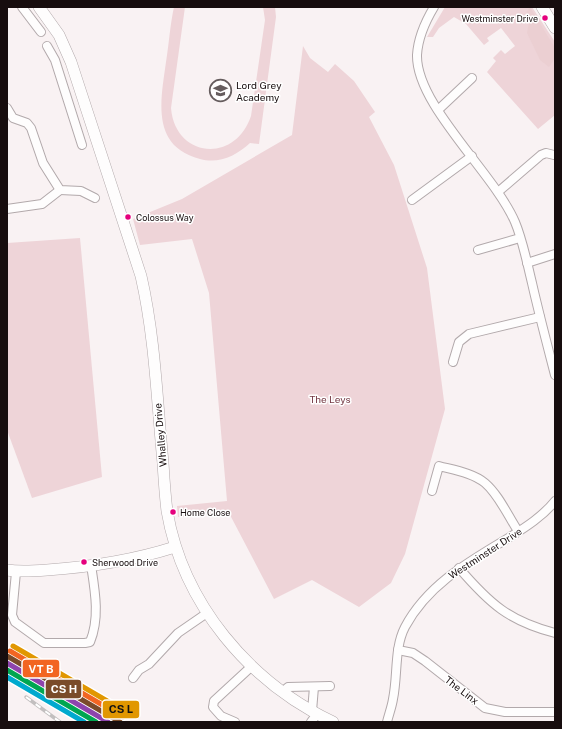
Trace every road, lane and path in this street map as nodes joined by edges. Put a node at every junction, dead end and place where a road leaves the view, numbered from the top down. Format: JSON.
{"nodes":[{"id":1,"x":22,"y":7,"type":"edge"},
{"id":2,"x":39,"y":7,"type":"edge"},
{"id":3,"x":434,"y":7,"type":"edge"},
{"id":4,"x":542,"y":7,"type":"edge"},
{"id":5,"x":555,"y":28,"type":"edge"},
{"id":6,"x":41,"y":32,"type":"dead end"},
{"id":7,"x":47,"y":46,"type":"dead end"},
{"id":8,"x":472,"y":78,"type":"dead end"},
{"id":9,"x":81,"y":91,"type":"junction"},
{"id":10,"x":66,"y":95,"type":"junction"},
{"id":11,"x":7,"y":108,"type":"edge"},
{"id":12,"x":438,"y":110,"type":"junction"},
{"id":13,"x":82,"y":145,"type":"dead end"},
{"id":14,"x":554,"y":155,"type":"edge"},
{"id":15,"x":472,"y":156,"type":"junction"},
{"id":16,"x":60,"y":190,"type":"junction"},
{"id":17,"x":498,"y":192,"type":"junction"},
{"id":18,"x":95,"y":198,"type":"dead end"},
{"id":19,"x":412,"y":200,"type":"dead end"},
{"id":20,"x":7,"y":209,"type":"edge"},
{"id":21,"x":520,"y":238,"type":"junction"},
{"id":22,"x":478,"y":250,"type":"dead end"},
{"id":23,"x":555,"y":254,"type":"edge"},
{"id":24,"x":527,"y":263,"type":"junction"},
{"id":25,"x":540,"y":317,"type":"junction"},
{"id":26,"x":453,"y":362,"type":"dead end"},
{"id":27,"x":555,"y":374,"type":"edge"},
{"id":28,"x":432,"y":491,"type":"dead end"},
{"id":29,"x":555,"y":501,"type":"edge"},
{"id":30,"x":518,"y":531,"type":"junction"},
{"id":31,"x":175,"y":547,"type":"junction"},
{"id":32,"x":91,"y":565,"type":"junction"},
{"id":33,"x":459,"y":568,"type":"junction"},
{"id":34,"x":12,"y":571,"type":"edge"},
{"id":35,"x":207,"y":613,"type":"junction"},
{"id":36,"x":555,"y":633,"type":"edge"},
{"id":37,"x":398,"y":650,"type":"junction"},
{"id":38,"x":252,"y":666,"type":"junction"},
{"id":39,"x":133,"y":678,"type":"dead end"},
{"id":40,"x":330,"y":686,"type":"dead end"},
{"id":41,"x":314,"y":687,"type":"junction"},
{"id":42,"x":282,"y":692,"type":"junction"},
{"id":43,"x":555,"y":712,"type":"edge"},
{"id":44,"x":313,"y":715,"type":"edge"},
{"id":45,"x":235,"y":722,"type":"edge"},
{"id":46,"x":334,"y":722,"type":"edge"},
{"id":47,"x":387,"y":722,"type":"edge"}],
"edges":[{"from":1,"to":6,"type":"street"},
{"from":2,"to":9,"type":"street","name":"Whalley Drive"},
{"from":3,"to":12,"type":"street"},
{"from":4,"to":5,"type":"street"},
{"from":7,"to":10,"type":"street"},
{"from":8,"to":12,"type":"street"},
{"from":9,"to":10,"type":"street"},
{"from":9,"to":31,"type":"street","name":"Whalley Drive"},
{"from":10,"to":13,"type":"street"},
{"from":11,"to":16,"type":"street"},
{"from":12,"to":15,"type":"street"},
{"from":14,"to":17,"type":"street"},
{"from":15,"to":17,"type":"street"},
{"from":15,"to":19,"type":"street"},
{"from":16,"to":18,"type":"street"},
{"from":16,"to":20,"type":"street"},
{"from":17,"to":21,"type":"street"},
{"from":21,"to":22,"type":"street"},
{"from":21,"to":24,"type":"street"},
{"from":23,"to":24,"type":"street"},
{"from":24,"to":25,"type":"street"},
{"from":25,"to":26,"type":"street"},
{"from":25,"to":27,"type":"street"},
{"from":28,"to":30,"type":"street"},
{"from":29,"to":30,"type":"street","name":"Westminster Drive"},
{"from":30,"to":33,"type":"street","name":"Westminster Drive"},
{"from":31,"to":32,"type":"street"},
{"from":31,"to":35,"type":"street","name":"Whalley Drive"},
{"from":32,"to":34,"type":"street"},
{"from":32,"to":34,"type":"street"},
{"from":33,"to":36,"type":"street"},
{"from":33,"to":37,"type":"street","name":"Westminster Drive"},
{"from":35,"to":38,"type":"street","name":"Whalley Drive"},
{"from":35,"to":39,"type":"street"},
{"from":37,"to":43,"type":"street","name":"The Linx"},
{"from":37,"to":47,"type":"street","name":"Westminster Drive"},
{"from":38,"to":42,"type":"street","name":"Whalley Drive"},
{"from":38,"to":45,"type":"street"},
{"from":40,"to":41,"type":"street"},
{"from":41,"to":42,"type":"street"},
{"from":41,"to":44,"type":"street"},
{"from":42,"to":44,"type":"street","name":"Whalley Drive"},
{"from":44,"to":46,"type":"street","name":"Whalley Drive"}]}
